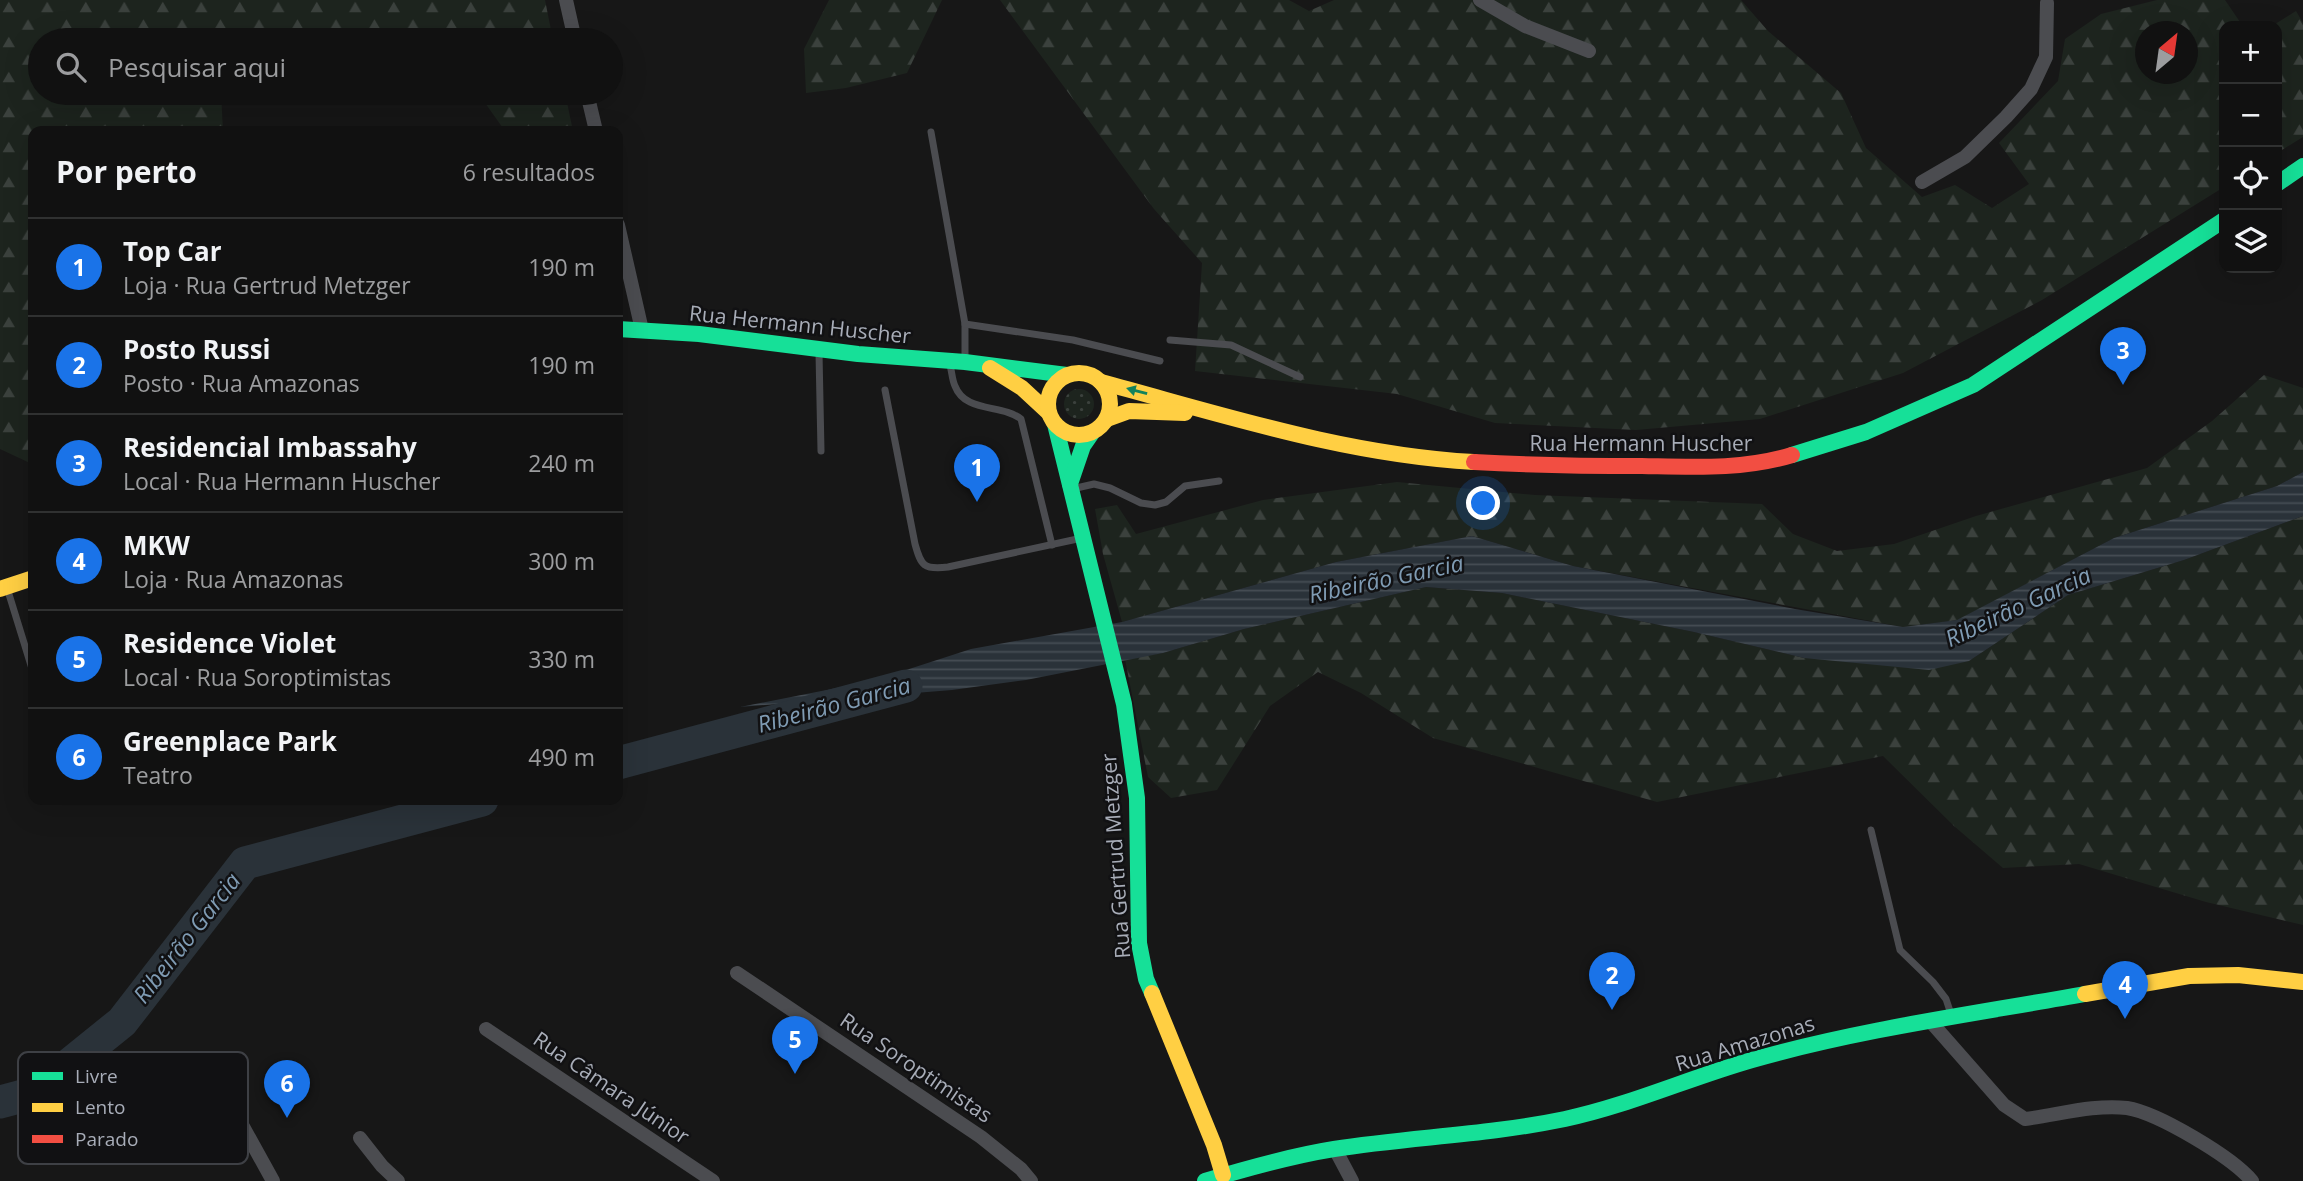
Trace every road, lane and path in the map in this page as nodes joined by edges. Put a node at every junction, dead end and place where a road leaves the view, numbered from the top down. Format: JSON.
{"nodes":[{"id":1,"x":566,"y":0,"type":"edge"},
{"id":2,"x":1479,"y":0,"type":"edge"},
{"id":3,"x":2049,"y":1,"type":"edge"},
{"id":4,"x":572,"y":28,"type":"edge"},
{"id":5,"x":1589,"y":51,"type":"dead end"},
{"id":6,"x":590,"y":105,"type":"edge"},
{"id":7,"x":595,"y":126,"type":"edge"},
{"id":8,"x":931,"y":132,"type":"dead end"},
{"id":9,"x":2303,"y":166,"type":"edge"},
{"id":10,"x":2282,"y":181,"type":"edge"},
{"id":11,"x":1922,"y":182,"type":"dead end"},
{"id":12,"x":2219,"y":223,"type":"edge"},
{"id":13,"x":623,"y":247,"type":"edge"},
{"id":14,"x":965,"y":324,"type":"junction"},
{"id":15,"x":623,"y":329,"type":"edge"},
{"id":16,"x":642,"y":330,"type":"junction"},
{"id":17,"x":1170,"y":340,"type":"dead end"},
{"id":18,"x":818,"y":349,"type":"junction"},
{"id":19,"x":1160,"y":361,"type":"dead end"},
{"id":20,"x":964,"y":362,"type":"junction"},
{"id":21,"x":1067,"y":376,"type":"junction"},
{"id":22,"x":1300,"y":377,"type":"dead end"},
{"id":23,"x":1101,"y":382,"type":"junction"},
{"id":24,"x":885,"y":390,"type":"dead end"},
{"id":25,"x":1052,"y":419,"type":"junction"},
{"id":26,"x":1107,"y":419,"type":"junction"},
{"id":27,"x":1250,"y":423,"type":"junction"},
{"id":28,"x":1092,"y":433,"type":"junction"},
{"id":29,"x":821,"y":451,"type":"dead end"},
{"id":30,"x":1219,"y":481,"type":"dead end"},
{"id":31,"x":1070,"y":486,"type":"junction"},
{"id":32,"x":1084,"y":538,"type":"junction"},
{"id":33,"x":1052,"y":545,"type":"junction"},
{"id":34,"x":28,"y":580,"type":"edge"},
{"id":35,"x":3,"y":588,"type":"edge"},
{"id":36,"x":28,"y":658,"type":"edge"},
{"id":37,"x":1871,"y":830,"type":"dead end"},
{"id":38,"x":737,"y":973,"type":"dead end"},
{"id":39,"x":2303,"y":982,"type":"edge"},
{"id":40,"x":1952,"y":1018,"type":"junction"},
{"id":41,"x":1931,"y":1022,"type":"junction"},
{"id":42,"x":486,"y":1029,"type":"dead end"},
{"id":43,"x":248,"y":1137,"type":"edge"},
{"id":44,"x":360,"y":1138,"type":"dead end"},
{"id":45,"x":1335,"y":1149,"type":"junction"},
{"id":46,"x":1223,"y":1175,"type":"junction"},
{"id":47,"x":272,"y":1181,"type":"edge"},
{"id":48,"x":398,"y":1181,"type":"edge"},
{"id":49,"x":713,"y":1181,"type":"edge"},
{"id":50,"x":1031,"y":1181,"type":"edge"},
{"id":51,"x":1205,"y":1181,"type":"edge"},
{"id":52,"x":1352,"y":1181,"type":"edge"},
{"id":53,"x":2252,"y":1181,"type":"edge"}],
"edges":[{"from":1,"to":4,"type":"street"},
{"from":2,"to":5,"type":"street"},
{"from":3,"to":11,"type":"street"},
{"from":6,"to":7,"type":"street"},
{"from":8,"to":14,"type":"lane"},
{"from":9,"to":10,"type":"main road"},
{"from":12,"to":27,"type":"main road","name":"Rua Hermann Huscher"},
{"from":13,"to":16,"type":"street"},
{"from":14,"to":19,"type":"lane"},
{"from":14,"to":20,"type":"lane"},
{"from":15,"to":16,"type":"main road","name":"Rua Hermann Huscher"},
{"from":16,"to":18,"type":"main road","name":"Rua Hermann Huscher"},
{"from":17,"to":22,"type":"lane"},
{"from":18,"to":20,"type":"main road","name":"Rua Hermann Huscher"},
{"from":18,"to":29,"type":"lane"},
{"from":20,"to":21,"type":"main road","name":"Rua Hermann Huscher"},
{"from":20,"to":25,"type":"main road","name":"Rua Hermann Huscher"},
{"from":20,"to":33,"type":"lane"},
{"from":21,"to":23,"type":"main road"},
{"from":21,"to":25,"type":"main road"},
{"from":23,"to":26,"type":"main road"},
{"from":27,"to":23,"type":"main road","name":"Rua Hermann Huscher","one_way":true},
{"from":24,"to":33,"type":"lane"},
{"from":25,"to":28,"type":"main road"},
{"from":25,"to":31,"type":"main road","name":"Rua Gertrud Metzger"},
{"from":26,"to":27,"type":"main road","name":"Rua Hermann Huscher"},
{"from":26,"to":28,"type":"main road"},
{"from":28,"to":31,"type":"main road"},
{"from":30,"to":31,"type":"lane"},
{"from":31,"to":32,"type":"main road","name":"Rua Gertrud Metzger"},
{"from":32,"to":33,"type":"lane"},
{"from":32,"to":46,"type":"main road","name":"Rua Gertrud Metzger"},
{"from":34,"to":35,"type":"main road"},
{"from":35,"to":36,"type":"lane"},
{"from":37,"to":40,"type":"lane"},
{"from":38,"to":50,"type":"street","name":"Rua Soroptimistas"},
{"from":39,"to":40,"type":"main road","name":"Rua Amazonas"},
{"from":40,"to":41,"type":"main road","name":"Rua Amazonas"},
{"from":41,"to":45,"type":"main road","name":"Rua Amazonas"},
{"from":41,"to":53,"type":"street"},
{"from":42,"to":49,"type":"street","name":"Rua Câmara Júnior"},
{"from":43,"to":47,"type":"street"},
{"from":44,"to":48,"type":"street"},
{"from":45,"to":46,"type":"main road","name":"Rua Amazonas"},
{"from":45,"to":52,"type":"street"},
{"from":46,"to":51,"type":"main road","name":"Rua Amazonas"}]}
